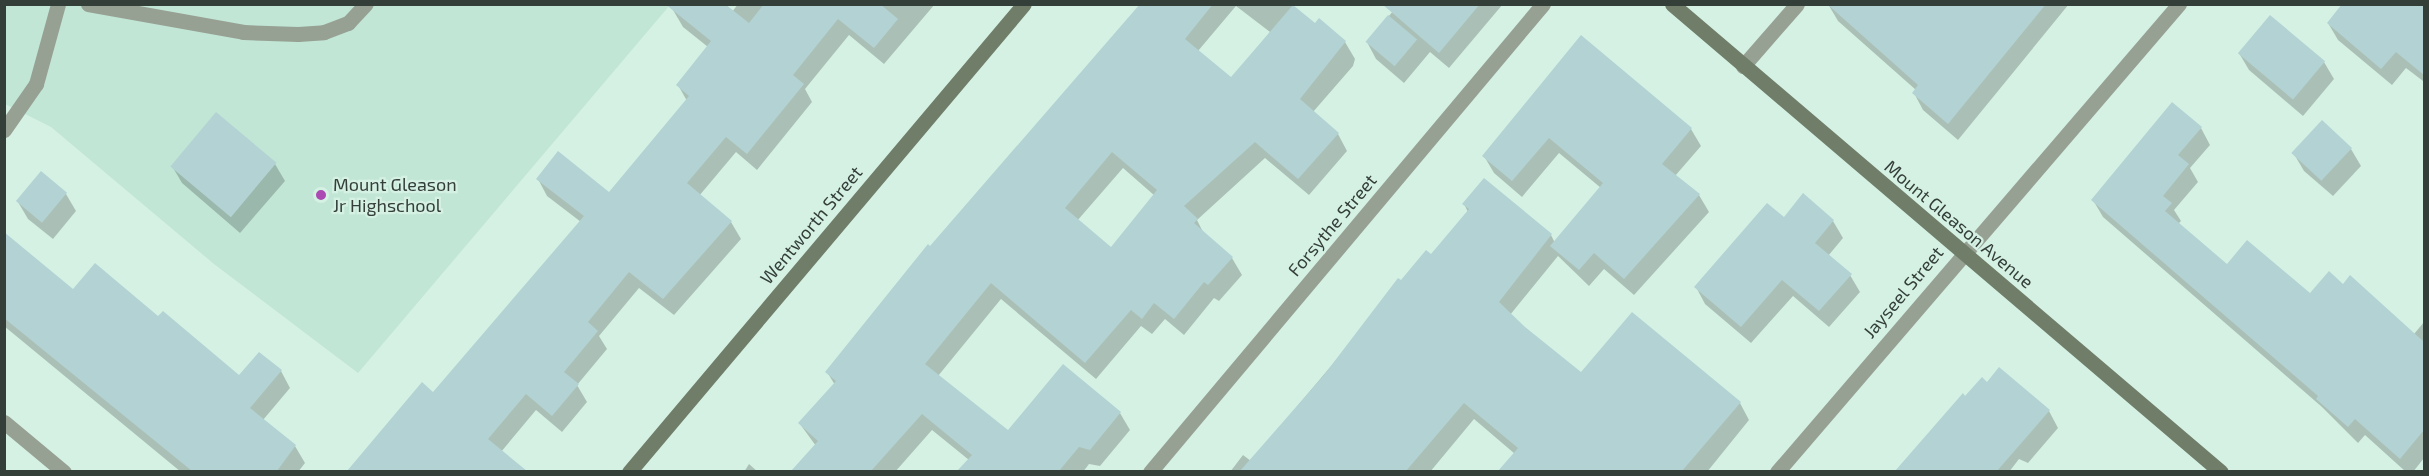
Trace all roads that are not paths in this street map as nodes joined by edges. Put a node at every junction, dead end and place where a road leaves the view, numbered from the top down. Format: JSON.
{"nodes":[{"id":1,"x":58,"y":4,"type":"edge"},
{"id":2,"x":88,"y":4,"type":"edge"},
{"id":3,"x":366,"y":4,"type":"edge"},
{"id":4,"x":1024,"y":4,"type":"edge"},
{"id":5,"x":1543,"y":4,"type":"edge"},
{"id":6,"x":1672,"y":4,"type":"edge"},
{"id":7,"x":1797,"y":4,"type":"edge"},
{"id":8,"x":2179,"y":4,"type":"edge"},
{"id":9,"x":1743,"y":66,"type":"junction"},
{"id":10,"x":4,"y":130,"type":"edge"},
{"id":11,"x":1962,"y":252,"type":"junction"},
{"id":12,"x":4,"y":422,"type":"edge"},
{"id":13,"x":64,"y":471,"type":"edge"},
{"id":14,"x":629,"y":471,"type":"edge"},
{"id":15,"x":1150,"y":471,"type":"edge"},
{"id":16,"x":1777,"y":471,"type":"edge"},
{"id":17,"x":2221,"y":471,"type":"edge"}],
"edges":[{"from":1,"to":10,"type":"street"},
{"from":2,"to":3,"type":"street"},
{"from":4,"to":14,"type":"street","name":"Wentworth Street"},
{"from":5,"to":15,"type":"street","name":"Forsythe Street"},
{"from":6,"to":9,"type":"street","name":"Mount Gleason Avenue"},
{"from":7,"to":9,"type":"street"},
{"from":8,"to":11,"type":"street","name":"Jayseel Street"},
{"from":9,"to":11,"type":"street","name":"Mount Gleason Avenue"},
{"from":11,"to":16,"type":"street","name":"Jayseel Street"},
{"from":11,"to":17,"type":"street","name":"Mount Gleason Avenue"},
{"from":12,"to":13,"type":"street"}]}
